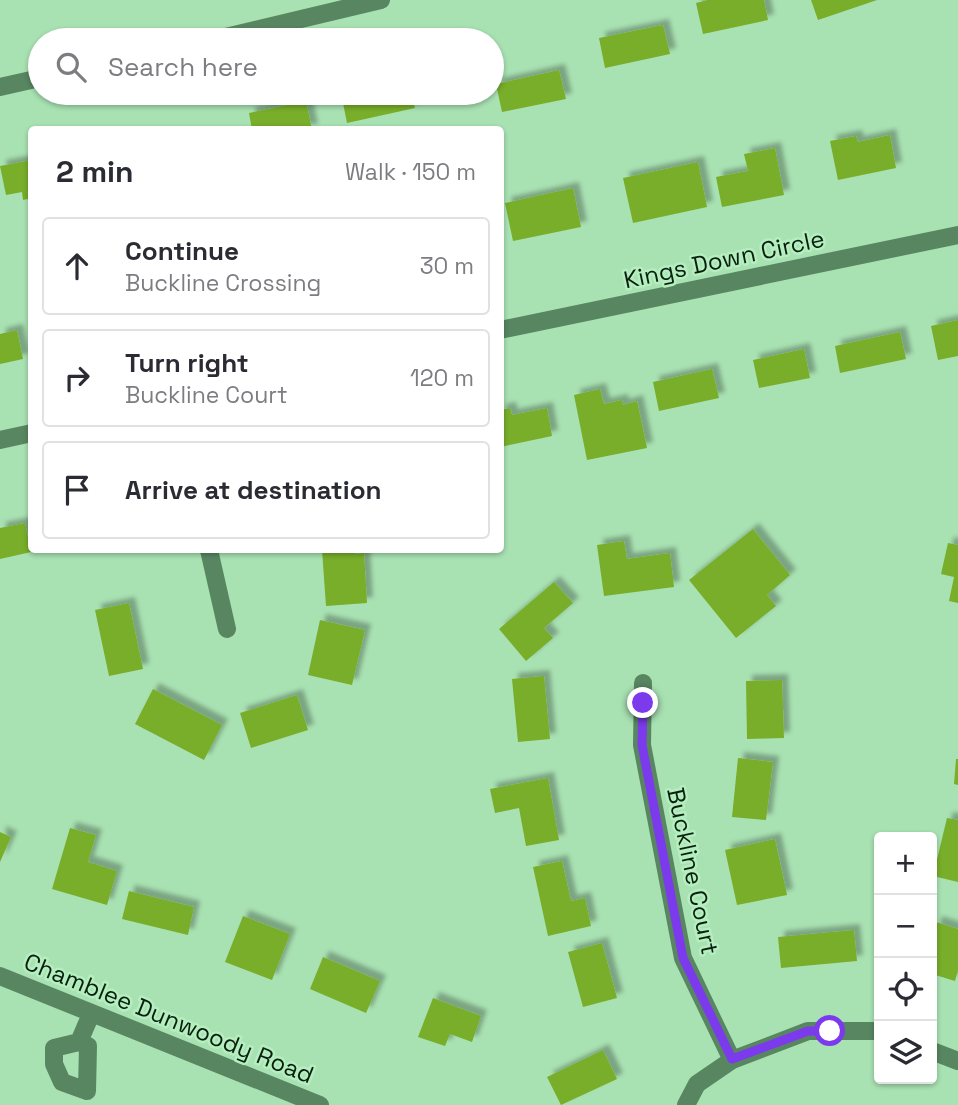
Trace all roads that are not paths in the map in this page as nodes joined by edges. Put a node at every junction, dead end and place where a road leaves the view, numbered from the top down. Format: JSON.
{"nodes":[{"id":1,"x":381,"y":0,"type":"edge"},
{"id":2,"x":263,"y":28,"type":"edge"},
{"id":3,"x":28,"y":81,"type":"edge"},
{"id":4,"x":0,"y":87,"type":"edge"},
{"id":5,"x":958,"y":235,"type":"edge"},
{"id":6,"x":504,"y":329,"type":"edge"},
{"id":7,"x":28,"y":434,"type":"edge"},
{"id":8,"x":0,"y":440,"type":"edge"},
{"id":9,"x":210,"y":553,"type":"edge"},
{"id":10,"x":227,"y":629,"type":"dead end"},
{"id":11,"x":643,"y":682,"type":"dead end"},
{"id":12,"x":0,"y":976,"type":"edge"},
{"id":13,"x":91,"y":1014,"type":"junction"},
{"id":14,"x":874,"y":1031,"type":"edge"},
{"id":15,"x":79,"y":1042,"type":"dead end"},
{"id":16,"x":937,"y":1053,"type":"edge"},
{"id":17,"x":732,"y":1059,"type":"junction"},
{"id":18,"x":958,"y":1061,"type":"edge"},
{"id":19,"x":320,"y":1105,"type":"edge"},
{"id":20,"x":685,"y":1105,"type":"edge"}],
"edges":[{"from":1,"to":2,"type":"street"},
{"from":3,"to":4,"type":"street"},
{"from":5,"to":6,"type":"street","name":"Kings Down Circle"},
{"from":7,"to":8,"type":"street"},
{"from":9,"to":10,"type":"street"},
{"from":11,"to":17,"type":"street","name":"Buckline Court"},
{"from":12,"to":13,"type":"street","name":"Chamblee Dunwoody Road"},
{"from":13,"to":15,"type":"street"},
{"from":13,"to":19,"type":"street","name":"Chamblee Dunwoody Road"},
{"from":14,"to":17,"type":"street"},
{"from":16,"to":18,"type":"street"},
{"from":17,"to":20,"type":"street"}]}
